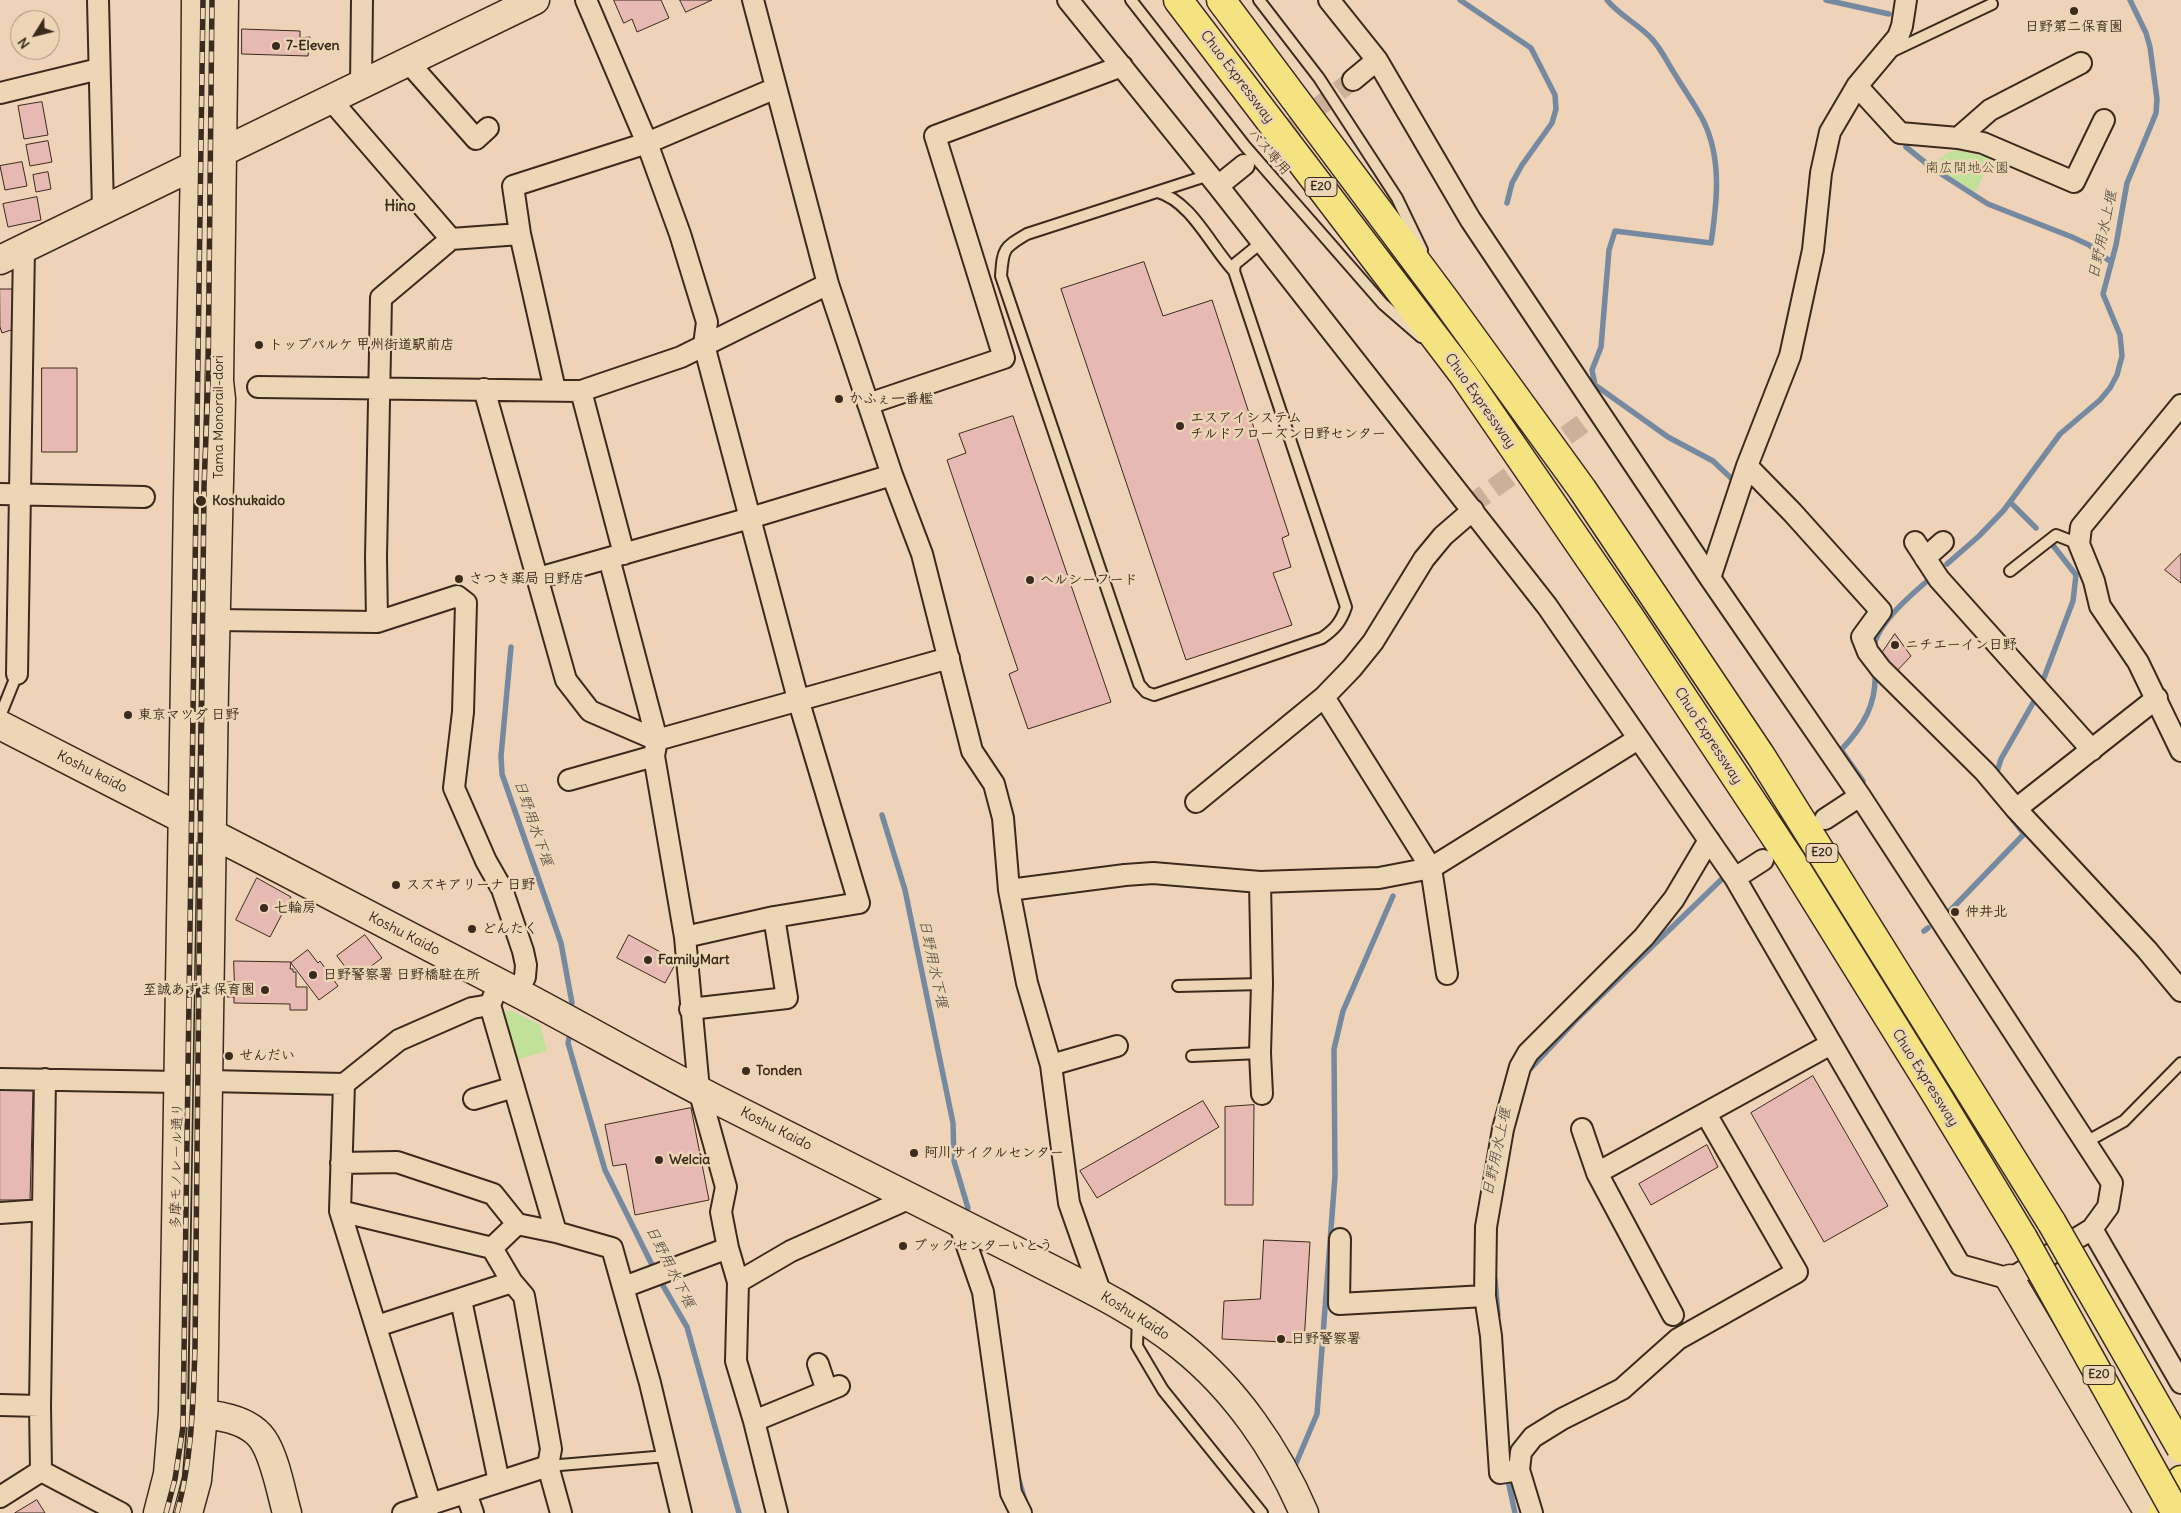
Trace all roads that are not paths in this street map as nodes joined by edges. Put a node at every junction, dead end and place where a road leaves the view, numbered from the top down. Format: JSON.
{"nodes":[{"id":1,"x":98,"y":0,"type":"edge"},
{"id":2,"x":196,"y":0,"type":"edge"},
{"id":3,"x":224,"y":0,"type":"edge"},
{"id":4,"x":362,"y":0,"type":"edge"},
{"id":5,"x":535,"y":0,"type":"edge"},
{"id":6,"x":586,"y":0,"type":"edge"},
{"id":7,"x":753,"y":0,"type":"edge"},
{"id":8,"x":1068,"y":0,"type":"edge"},
{"id":9,"x":1132,"y":0,"type":"edge"},
{"id":10,"x":1178,"y":0,"type":"edge"},
{"id":11,"x":1221,"y":0,"type":"edge"},
{"id":12,"x":1259,"y":0,"type":"edge"},
{"id":13,"x":1330,"y":0,"type":"edge"},
{"id":14,"x":1906,"y":0,"type":"edge"},
{"id":15,"x":1992,"y":4,"type":"dead end"},
{"id":16,"x":1890,"y":47,"type":"junction"},
{"id":17,"x":1377,"y":60,"type":"junction"},
{"id":18,"x":408,"y":62,"type":"junction"},
{"id":19,"x":2080,"y":62,"type":"dead end"},
{"id":20,"x":1122,"y":66,"type":"junction"},
{"id":21,"x":99,"y":69,"type":"junction"},
{"id":22,"x":1353,"y":80,"type":"tunnel mouth"},
{"id":23,"x":361,"y":85,"type":"junction"},
{"id":24,"x":1856,"y":86,"type":"junction"},
{"id":25,"x":776,"y":88,"type":"junction"},
{"id":26,"x":0,"y":93,"type":"edge"},
{"id":27,"x":331,"y":100,"type":"junction"},
{"id":28,"x":2104,"y":120,"type":"dead end"},
{"id":29,"x":488,"y":128,"type":"dead end"},
{"id":30,"x":1958,"y":138,"type":"junction"},
{"id":31,"x":647,"y":143,"type":"junction"},
{"id":32,"x":223,"y":152,"type":"junction"},
{"id":33,"x":196,"y":164,"type":"junction"},
{"id":34,"x":1244,"y":166,"type":"tunnel mouth"},
{"id":35,"x":1214,"y":180,"type":"junction"},
{"id":36,"x":1158,"y":192,"type":"junction"},
{"id":37,"x":103,"y":209,"type":"junction"},
{"id":38,"x":520,"y":234,"type":"junction"},
{"id":39,"x":451,"y":239,"type":"junction"},
{"id":40,"x":1262,"y":242,"type":"junction"},
{"id":41,"x":24,"y":248,"type":"junction"},
{"id":42,"x":0,"y":260,"type":"edge"},
{"id":43,"x":1234,"y":271,"type":"junction"},
{"id":44,"x":828,"y":284,"type":"junction"},
{"id":45,"x":1446,"y":300,"type":"junction"},
{"id":46,"x":704,"y":345,"type":"junction"},
{"id":47,"x":1463,"y":374,"type":"junction"},
{"id":48,"x":258,"y":387,"type":"dead end"},
{"id":49,"x":379,"y":389,"type":"junction"},
{"id":50,"x":484,"y":389,"type":"junction"},
{"id":51,"x":555,"y":390,"type":"junction"},
{"id":52,"x":581,"y":392,"type":"junction"},
{"id":53,"x":868,"y":404,"type":"junction"},
{"id":54,"x":2181,"y":405,"type":"edge"},
{"id":55,"x":1748,"y":466,"type":"junction"},
{"id":56,"x":892,"y":475,"type":"junction"},
{"id":57,"x":10,"y":495,"type":"edge"},
{"id":58,"x":144,"y":497,"type":"dead end"},
{"id":59,"x":1473,"y":510,"type":"junction"},
{"id":60,"x":750,"y":518,"type":"junction"},
{"id":61,"x":1943,"y":542,"type":"dead end"},
{"id":62,"x":2079,"y":544,"type":"junction"},
{"id":63,"x":616,"y":556,"type":"junction"},
{"id":64,"x":2010,"y":571,"type":"dead end"},
{"id":65,"x":538,"y":578,"type":"junction"},
{"id":66,"x":1710,"y":578,"type":"junction"},
{"id":67,"x":216,"y":620,"type":"junction"},
{"id":68,"x":377,"y":622,"type":"junction"},
{"id":69,"x":949,"y":658,"type":"junction"},
{"id":70,"x":17,"y":674,"type":"joint"},
{"id":71,"x":1324,"y":697,"type":"junction"},
{"id":72,"x":2157,"y":698,"type":"junction"},
{"id":73,"x":798,"y":699,"type":"junction"},
{"id":74,"x":0,"y":716,"type":"edge"},
{"id":75,"x":0,"y":725,"type":"edge"},
{"id":76,"x":1638,"y":739,"type":"junction"},
{"id":77,"x":655,"y":748,"type":"junction"},
{"id":78,"x":2092,"y":750,"type":"junction"},
{"id":79,"x":2181,"y":751,"type":"edge"},
{"id":80,"x":569,"y":780,"type":"dead end"},
{"id":81,"x":1860,"y":796,"type":"junction"},
{"id":82,"x":1196,"y":802,"type":"dead end"},
{"id":83,"x":2016,"y":809,"type":"junction"},
{"id":84,"x":183,"y":818,"type":"junction"},
{"id":85,"x":1825,"y":819,"type":"dead end"},
{"id":86,"x":213,"y":835,"type":"junction"},
{"id":87,"x":1709,"y":840,"type":"junction"},
{"id":88,"x":1763,"y":860,"type":"dead end"},
{"id":89,"x":1431,"y":868,"type":"junction"},
{"id":90,"x":1735,"y":878,"type":"junction"},
{"id":91,"x":1260,"y":882,"type":"junction"},
{"id":92,"x":1009,"y":890,"type":"junction"},
{"id":93,"x":774,"y":916,"type":"junction"},
{"id":94,"x":685,"y":936,"type":"junction"},
{"id":95,"x":1447,"y":974,"type":"dead end"},
{"id":96,"x":1262,"y":984,"type":"junction"},
{"id":97,"x":1178,"y":986,"type":"dead end"},
{"id":98,"x":2181,"y":991,"type":"edge"},
{"id":99,"x":502,"y":994,"type":"junction"},
{"id":100,"x":690,"y":1009,"type":"junction"},
{"id":101,"x":1831,"y":1044,"type":"junction"},
{"id":102,"x":1117,"y":1046,"type":"dead end"},
{"id":103,"x":1260,"y":1054,"type":"junction"},
{"id":104,"x":1192,"y":1056,"type":"dead end"},
{"id":105,"x":2181,"y":1063,"type":"edge"},
{"id":106,"x":1051,"y":1065,"type":"junction"},
{"id":107,"x":0,"y":1079,"type":"edge"},
{"id":108,"x":46,"y":1079,"type":"junction"},
{"id":109,"x":208,"y":1081,"type":"junction"},
{"id":110,"x":179,"y":1082,"type":"junction"},
{"id":111,"x":344,"y":1084,"type":"junction"},
{"id":112,"x":514,"y":1087,"type":"junction"},
{"id":113,"x":699,"y":1090,"type":"junction"},
{"id":114,"x":1262,"y":1094,"type":"dead end"},
{"id":115,"x":474,"y":1099,"type":"dead end"},
{"id":116,"x":1706,"y":1114,"type":"junction"},
{"id":117,"x":1582,"y":1129,"type":"dead end"},
{"id":118,"x":2086,"y":1142,"type":"junction"},
{"id":119,"x":341,"y":1163,"type":"junction"},
{"id":120,"x":1597,"y":1173,"type":"junction"},
{"id":121,"x":910,"y":1198,"type":"junction"},
{"id":122,"x":43,"y":1210,"type":"junction"},
{"id":123,"x":340,"y":1210,"type":"junction"},
{"id":124,"x":0,"y":1213,"type":"edge"},
{"id":125,"x":958,"y":1220,"type":"junction"},
{"id":126,"x":517,"y":1224,"type":"junction"},
{"id":127,"x":2092,"y":1229,"type":"junction"},
{"id":128,"x":556,"y":1232,"type":"junction"},
{"id":129,"x":1340,"y":1239,"type":"dead end"},
{"id":130,"x":492,"y":1248,"type":"junction"},
{"id":131,"x":728,"y":1248,"type":"junction"},
{"id":132,"x":2010,"y":1279,"type":"junction"},
{"id":133,"x":512,"y":1282,"type":"junction"},
{"id":134,"x":738,"y":1282,"type":"junction"},
{"id":135,"x":624,"y":1287,"type":"junction"},
{"id":136,"x":1101,"y":1294,"type":"junction"},
{"id":137,"x":1485,"y":1296,"type":"junction"},
{"id":138,"x":461,"y":1300,"type":"junction"},
{"id":139,"x":1673,"y":1315,"type":"dead end"},
{"id":140,"x":1138,"y":1316,"type":"junction"},
{"id":141,"x":377,"y":1326,"type":"junction"},
{"id":142,"x":818,"y":1364,"type":"dead end"},
{"id":143,"x":2181,"y":1383,"type":"edge"},
{"id":144,"x":0,"y":1405,"type":"edge"},
{"id":145,"x":40,"y":1406,"type":"junction"},
{"id":146,"x":173,"y":1412,"type":"junction"},
{"id":147,"x":203,"y":1414,"type":"junction"},
{"id":148,"x":754,"y":1421,"type":"junction"},
{"id":149,"x":2181,"y":1448,"type":"edge"},
{"id":150,"x":667,"y":1456,"type":"junction"},
{"id":151,"x":548,"y":1466,"type":"junction"},
{"id":152,"x":41,"y":1471,"type":"junction"},
{"id":153,"x":1512,"y":1471,"type":"junction"},
{"id":154,"x":2181,"y":1480,"type":"edge"},
{"id":155,"x":499,"y":1482,"type":"junction"},
{"id":156,"x":466,"y":1493,"type":"junction"},
{"id":157,"x":0,"y":1497,"type":"edge"},
{"id":158,"x":432,"y":1505,"type":"junction"},
{"id":159,"x":121,"y":1513,"type":"edge"},
{"id":160,"x":158,"y":1513,"type":"edge"},
{"id":161,"x":188,"y":1513,"type":"edge"},
{"id":162,"x":287,"y":1513,"type":"edge"},
{"id":163,"x":403,"y":1513,"type":"edge"},
{"id":164,"x":472,"y":1513,"type":"edge"},
{"id":165,"x":561,"y":1513,"type":"edge"},
{"id":166,"x":681,"y":1513,"type":"edge"},
{"id":167,"x":776,"y":1513,"type":"edge"},
{"id":168,"x":1021,"y":1513,"type":"edge"},
{"id":169,"x":1262,"y":1513,"type":"edge"},
{"id":170,"x":1304,"y":1513,"type":"edge"},
{"id":171,"x":1532,"y":1513,"type":"edge"},
{"id":172,"x":2149,"y":1513,"type":"edge"},
{"id":173,"x":2162,"y":1513,"type":"edge"},
{"id":174,"x":2176,"y":1513,"type":"edge"}],
"edges":[{"from":1,"to":21,"type":"street"},
{"from":2,"to":33,"type":"main road","name":"Tama Monorail-dori"},
{"from":3,"to":32,"type":"main road","name":"Tama Monorail-dori"},
{"from":4,"to":23,"type":"street"},
{"from":5,"to":18,"type":"main road"},
{"from":6,"to":31,"type":"street"},
{"from":7,"to":25,"type":"street"},
{"from":8,"to":20,"type":"street"},
{"from":9,"to":47,"type":"lane","name":"バス専用"},
{"from":10,"to":47,"type":"main road","name":"Chuo Expressway","number":"E20"},
{"from":11,"to":45,"type":"main road","number":"E20"},
{"from":12,"to":45,"type":"lane"},
{"from":13,"to":17,"type":"street"},
{"from":14,"to":16,"type":"street"},
{"from":15,"to":16,"type":"lane"},
{"from":16,"to":24,"type":"street"},
{"from":17,"to":22,"type":"street"},
{"from":17,"to":66,"type":"street"},
{"from":18,"to":23,"type":"main road"},
{"from":18,"to":29,"type":"street"},
{"from":19,"to":30,"type":"street"},
{"from":20,"to":35,"type":"street"},
{"from":20,"to":53,"type":"street"},
{"from":21,"to":26,"type":"street"},
{"from":21,"to":37,"type":"street"},
{"from":23,"to":27,"type":"main road"},
{"from":24,"to":30,"type":"street"},
{"from":24,"to":55,"type":"street"},
{"from":25,"to":31,"type":"street"},
{"from":25,"to":44,"type":"street"},
{"from":27,"to":32,"type":"main road"},
{"from":27,"to":39,"type":"street"},
{"from":28,"to":30,"type":"street"},
{"from":31,"to":38,"type":"street"},
{"from":31,"to":46,"type":"street"},
{"from":32,"to":33,"type":"main road"},
{"from":32,"to":67,"type":"main road","name":"Tama Monorail-dori"},
{"from":33,"to":37,"type":"main road"},
{"from":33,"to":84,"type":"main road","name":"Tama Monorail-dori"},
{"from":34,"to":35,"type":"street"},
{"from":35,"to":36,"type":"lane"},
{"from":35,"to":40,"type":"street"},
{"from":36,"to":43,"type":"lane"},
{"from":36,"to":43,"type":"lane"},
{"from":37,"to":41,"type":"main road"},
{"from":38,"to":39,"type":"street"},
{"from":38,"to":51,"type":"street"},
{"from":39,"to":49,"type":"street"},
{"from":40,"to":43,"type":"lane"},
{"from":40,"to":59,"type":"street"},
{"from":41,"to":42,"type":"main road"},
{"from":41,"to":57,"type":"street"},
{"from":44,"to":46,"type":"street"},
{"from":44,"to":53,"type":"street"},
{"from":45,"to":149,"type":"main road","number":"E20","bridge":true},
{"from":46,"to":52,"type":"street"},
{"from":46,"to":60,"type":"street"},
{"from":47,"to":174,"type":"main road","name":"Chuo Expressway","number":"E20","bridge":true},
{"from":48,"to":49,"type":"street"},
{"from":49,"to":50,"type":"street"},
{"from":49,"to":68,"type":"street"},
{"from":50,"to":51,"type":"street"},
{"from":50,"to":65,"type":"street"},
{"from":51,"to":52,"type":"street"},
{"from":52,"to":63,"type":"street"},
{"from":53,"to":56,"type":"street"},
{"from":54,"to":62,"type":"street"},
{"from":55,"to":66,"type":"street"},
{"from":55,"to":83,"type":"street"},
{"from":56,"to":60,"type":"street"},
{"from":56,"to":69,"type":"street"},
{"from":57,"to":58,"type":"street"},
{"from":57,"to":70,"type":"street"},
{"from":59,"to":71,"type":"street"},
{"from":59,"to":76,"type":"street"},
{"from":60,"to":63,"type":"street"},
{"from":60,"to":73,"type":"street"},
{"from":61,"to":78,"type":"street"},
{"from":62,"to":64,"type":"lane"},
{"from":62,"to":72,"type":"street"},
{"from":63,"to":65,"type":"street"},
{"from":63,"to":77,"type":"street"},
{"from":65,"to":77,"type":"street"},
{"from":66,"to":81,"type":"street"},
{"from":67,"to":68,"type":"street"},
{"from":67,"to":86,"type":"main road","name":"Tama Monorail-dori"},
{"from":68,"to":99,"type":"street"},
{"from":69,"to":73,"type":"street"},
{"from":69,"to":92,"type":"street"},
{"from":70,"to":74,"type":"lane"},
{"from":71,"to":82,"type":"street"},
{"from":71,"to":89,"type":"street"},
{"from":72,"to":78,"type":"street"},
{"from":72,"to":79,"type":"street"},
{"from":73,"to":77,"type":"street"},
{"from":73,"to":93,"type":"street"},
{"from":75,"to":84,"type":"main road","name":"Koshu kaido"},
{"from":76,"to":87,"type":"street"},
{"from":76,"to":89,"type":"street"},
{"from":77,"to":80,"type":"street"},
{"from":77,"to":94,"type":"street"},
{"from":78,"to":83,"type":"street"},
{"from":81,"to":85,"type":"street"},
{"from":81,"to":118,"type":"street"},
{"from":83,"to":98,"type":"street"},
{"from":84,"to":86,"type":"main road","name":"Koshu Kaido"},
{"from":84,"to":110,"type":"main road","name":"多摩モノレール通り"},
{"from":86,"to":99,"type":"main road","name":"Koshu Kaido"},
{"from":86,"to":109,"type":"main road"},
{"from":87,"to":90,"type":"street"},
{"from":87,"to":137,"type":"street"},
{"from":88,"to":90,"type":"street"},
{"from":89,"to":91,"type":"street"},
{"from":89,"to":95,"type":"street"},
{"from":90,"to":101,"type":"street"},
{"from":91,"to":92,"type":"street"},
{"from":91,"to":96,"type":"street"},
{"from":92,"to":106,"type":"street"},
{"from":93,"to":94,"type":"street"},
{"from":93,"to":100,"type":"street"},
{"from":94,"to":100,"type":"street"},
{"from":96,"to":97,"type":"lane"},
{"from":96,"to":103,"type":"street"},
{"from":99,"to":111,"type":"street"},
{"from":99,"to":112,"type":"street"},
{"from":99,"to":113,"type":"main road","name":"Koshu Kaido"},
{"from":100,"to":113,"type":"street"},
{"from":101,"to":116,"type":"street"},
{"from":101,"to":132,"type":"street"},
{"from":102,"to":106,"type":"street"},
{"from":103,"to":104,"type":"lane"},
{"from":103,"to":114,"type":"street"},
{"from":105,"to":118,"type":"lane"},
{"from":106,"to":136,"type":"street"},
{"from":107,"to":108,"type":"street"},
{"from":108,"to":110,"type":"street"},
{"from":108,"to":122,"type":"street"},
{"from":109,"to":111,"type":"street"},
{"from":109,"to":147,"type":"main road"},
{"from":110,"to":146,"type":"main road","name":"多摩モノレール通り"},
{"from":111,"to":119,"type":"street"},
{"from":112,"to":115,"type":"street"},
{"from":112,"to":128,"type":"street"},
{"from":113,"to":121,"type":"main road","name":"Koshu Kaido"},
{"from":113,"to":131,"type":"street"},
{"from":116,"to":120,"type":"street"},
{"from":116,"to":153,"type":"street"},
{"from":117,"to":120,"type":"street"},
{"from":118,"to":127,"type":"street"},
{"from":119,"to":123,"type":"street"},
{"from":119,"to":126,"type":"street"},
{"from":120,"to":139,"type":"street"},
{"from":121,"to":125,"type":"main road","name":"Koshu Kaido"},
{"from":121,"to":134,"type":"street"},
{"from":122,"to":124,"type":"street"},
{"from":122,"to":145,"type":"street"},
{"from":123,"to":130,"type":"street"},
{"from":123,"to":141,"type":"street"},
{"from":125,"to":136,"type":"main road","name":"Koshu Kaido"},
{"from":125,"to":168,"type":"street"},
{"from":126,"to":128,"type":"street"},
{"from":126,"to":130,"type":"street"},
{"from":127,"to":132,"type":"street"},
{"from":127,"to":143,"type":"street"},
{"from":128,"to":135,"type":"street"},
{"from":129,"to":137,"type":"street"},
{"from":130,"to":133,"type":"street"},
{"from":131,"to":134,"type":"street"},
{"from":131,"to":135,"type":"street"},
{"from":132,"to":172,"type":"main road"},
{"from":133,"to":138,"type":"street"},
{"from":133,"to":151,"type":"street"},
{"from":134,"to":148,"type":"street"},
{"from":135,"to":150,"type":"street"},
{"from":136,"to":140,"type":"main road","name":"Koshu Kaido"},
{"from":137,"to":153,"type":"street"},
{"from":138,"to":141,"type":"street"},
{"from":138,"to":155,"type":"street"},
{"from":140,"to":169,"type":"lane"},
{"from":140,"to":170,"type":"main road","name":"Koshu Kaido"},
{"from":141,"to":158,"type":"street"},
{"from":142,"to":148,"type":"street"},
{"from":144,"to":145,"type":"street"},
{"from":145,"to":152,"type":"street"},
{"from":146,"to":147,"type":"main road"},
{"from":146,"to":160,"type":"main road","name":"多摩モノレール通り"},
{"from":147,"to":161,"type":"main road"},
{"from":147,"to":162,"type":"main road"},
{"from":148,"to":167,"type":"street"},
{"from":150,"to":151,"type":"lane"},
{"from":150,"to":166,"type":"street"},
{"from":151,"to":155,"type":"street"},
{"from":151,"to":165,"type":"street"},
{"from":152,"to":157,"type":"street"},
{"from":152,"to":159,"type":"street"},
{"from":153,"to":171,"type":"street"},
{"from":154,"to":173,"type":"main road"},
{"from":155,"to":156,"type":"street"},
{"from":156,"to":158,"type":"street"},
{"from":156,"to":164,"type":"street"},
{"from":158,"to":163,"type":"street"}]}
